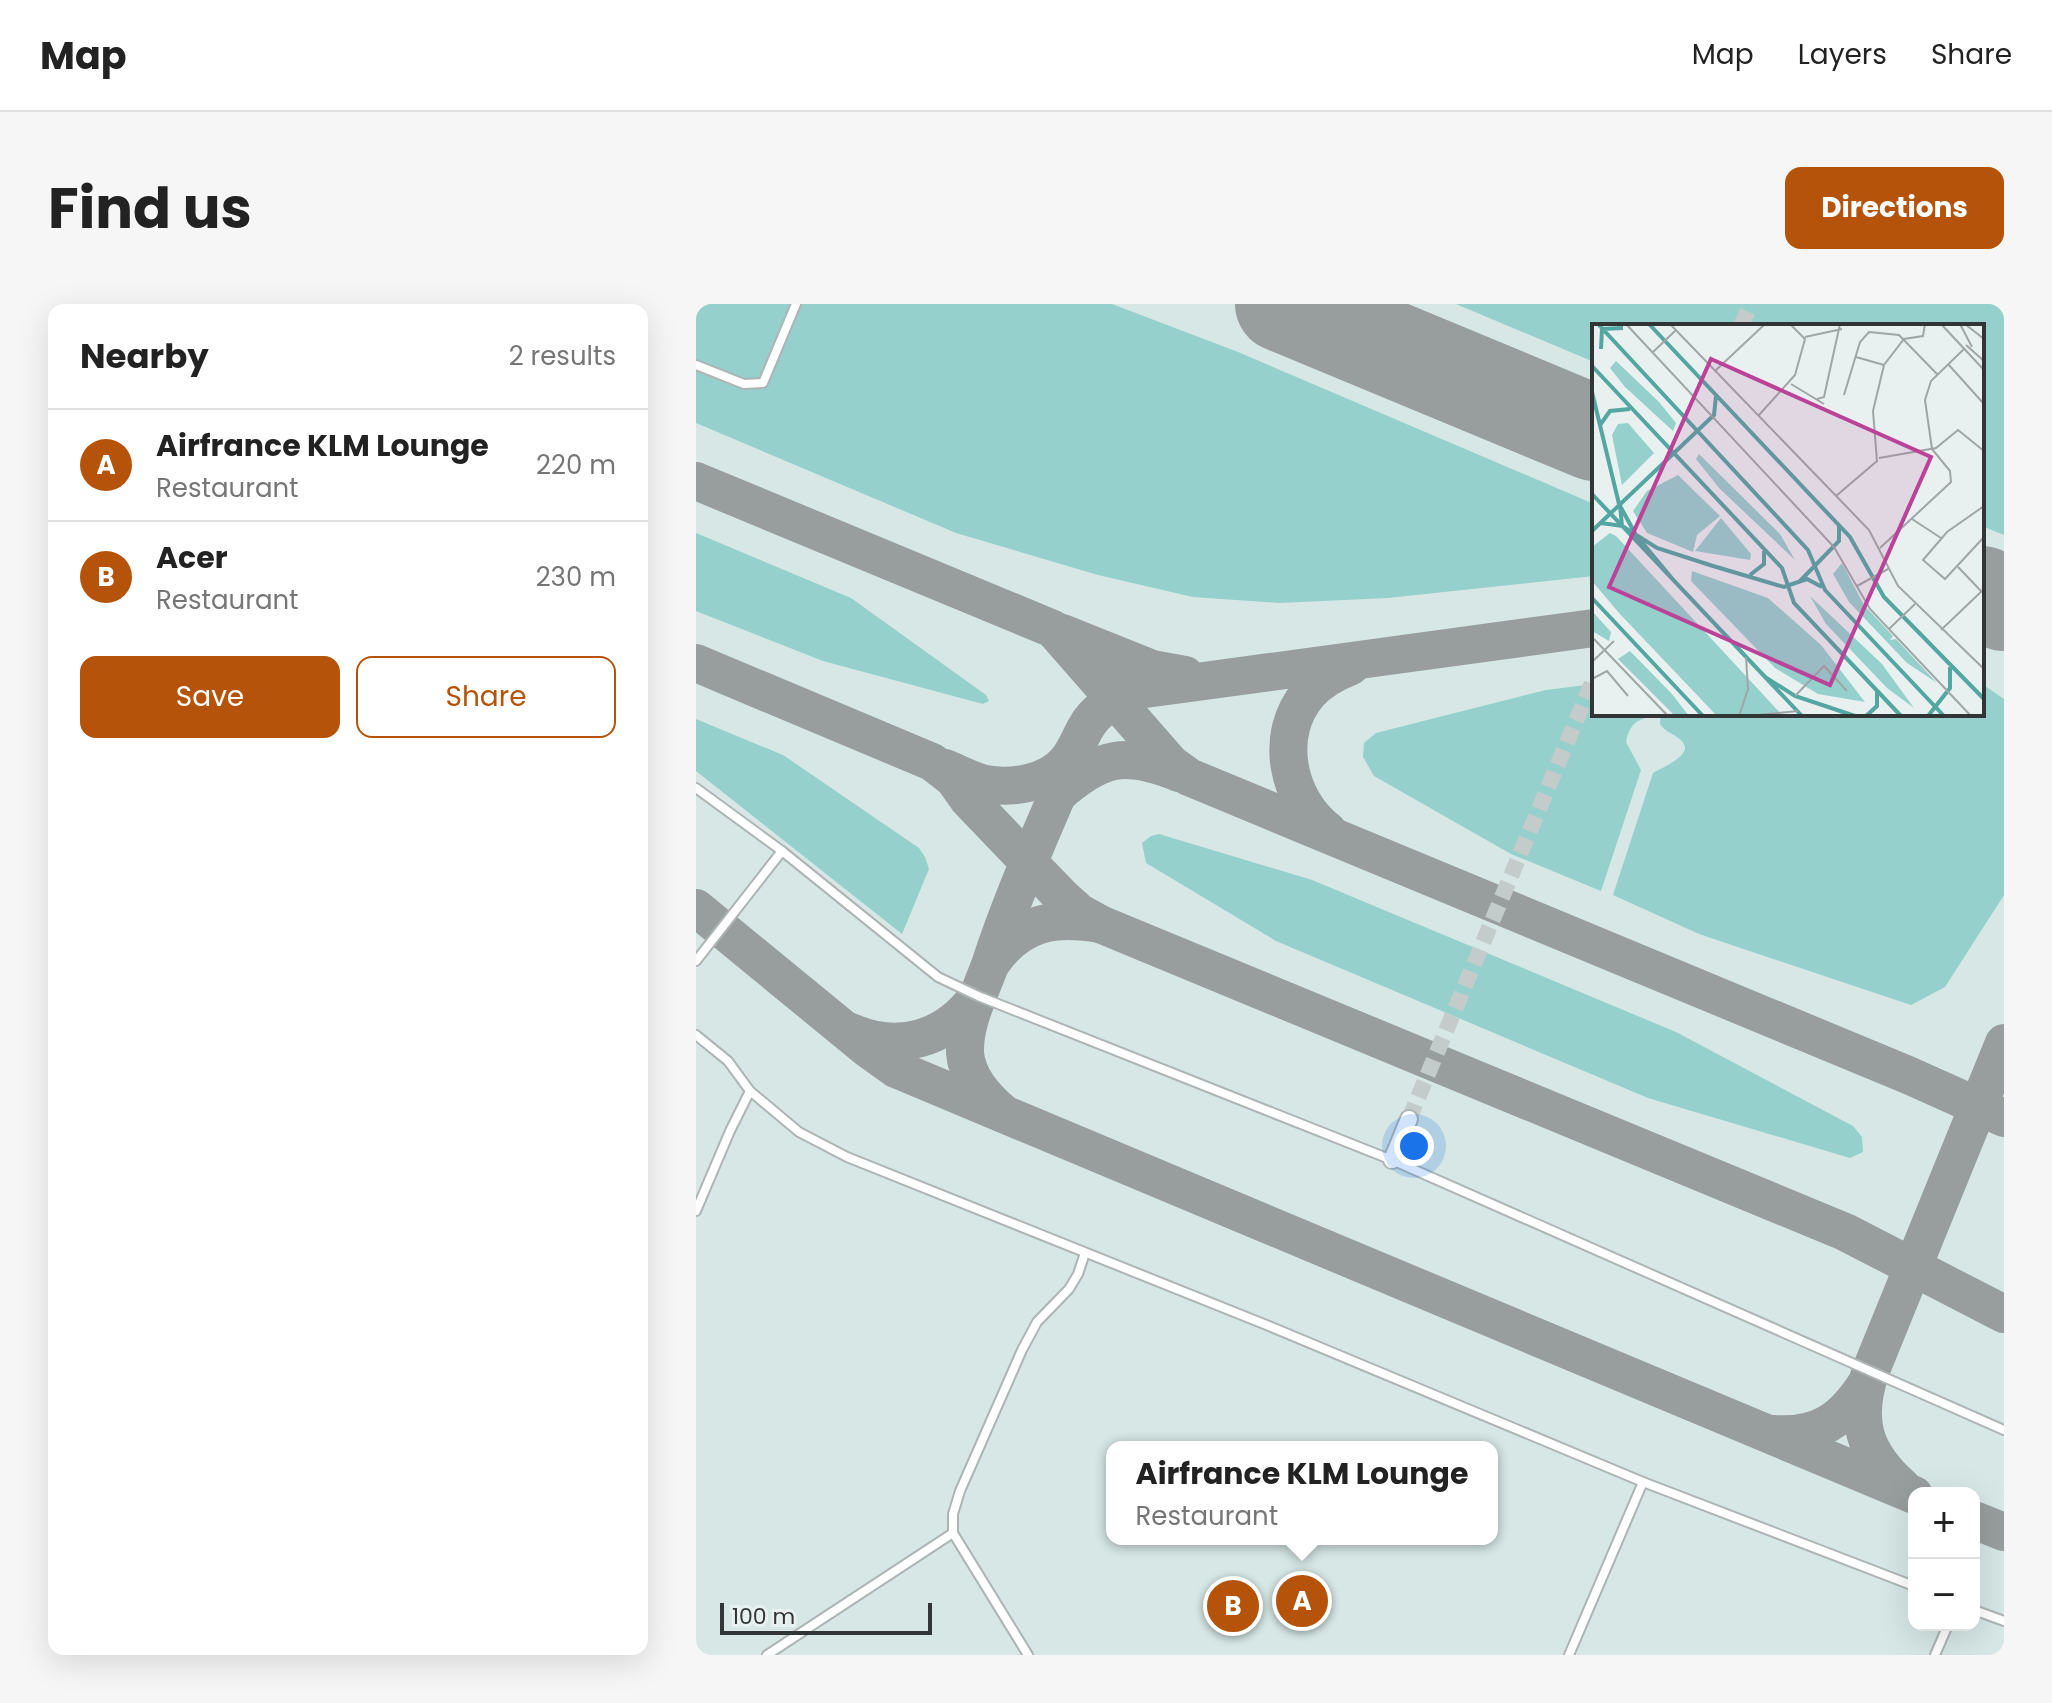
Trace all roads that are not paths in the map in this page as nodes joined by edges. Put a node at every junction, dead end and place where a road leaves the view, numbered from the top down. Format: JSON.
{"nodes":[{"id":1,"x":796,"y":304,"type":"edge"},
{"id":2,"x":696,"y":365,"type":"edge"},
{"id":3,"x":696,"y":788,"type":"edge"},
{"id":4,"x":782,"y":851,"type":"junction"},
{"id":5,"x":696,"y":961,"type":"edge"},
{"id":6,"x":696,"y":1035,"type":"edge"},
{"id":7,"x":750,"y":1091,"type":"junction"},
{"id":8,"x":1409,"y":1119,"type":"tunnel mouth"},
{"id":9,"x":1392,"y":1160,"type":"junction"},
{"id":10,"x":696,"y":1211,"type":"edge"},
{"id":11,"x":1085,"y":1253,"type":"junction"},
{"id":12,"x":2004,"y":1430,"type":"edge"},
{"id":13,"x":1643,"y":1482,"type":"junction"},
{"id":14,"x":953,"y":1533,"type":"junction"},
{"id":15,"x":1908,"y":1584,"type":"edge"},
{"id":16,"x":1980,"y":1612,"type":"edge"},
{"id":17,"x":2004,"y":1621,"type":"edge"},
{"id":18,"x":1945,"y":1631,"type":"edge"},
{"id":19,"x":767,"y":1655,"type":"edge"},
{"id":20,"x":1028,"y":1655,"type":"edge"},
{"id":21,"x":1569,"y":1655,"type":"edge"},
{"id":22,"x":1935,"y":1655,"type":"edge"}],
"edges":[{"from":1,"to":2,"type":"lane"},
{"from":3,"to":4,"type":"lane"},
{"from":4,"to":5,"type":"lane"},
{"from":4,"to":9,"type":"lane"},
{"from":6,"to":7,"type":"lane"},
{"from":7,"to":10,"type":"lane"},
{"from":7,"to":11,"type":"lane"},
{"from":8,"to":9,"type":"street"},
{"from":9,"to":12,"type":"lane"},
{"from":11,"to":13,"type":"lane"},
{"from":11,"to":14,"type":"lane"},
{"from":13,"to":15,"type":"lane"},
{"from":13,"to":21,"type":"lane"},
{"from":14,"to":19,"type":"lane"},
{"from":14,"to":20,"type":"lane"},
{"from":16,"to":17,"type":"lane"},
{"from":18,"to":22,"type":"lane"}]}
